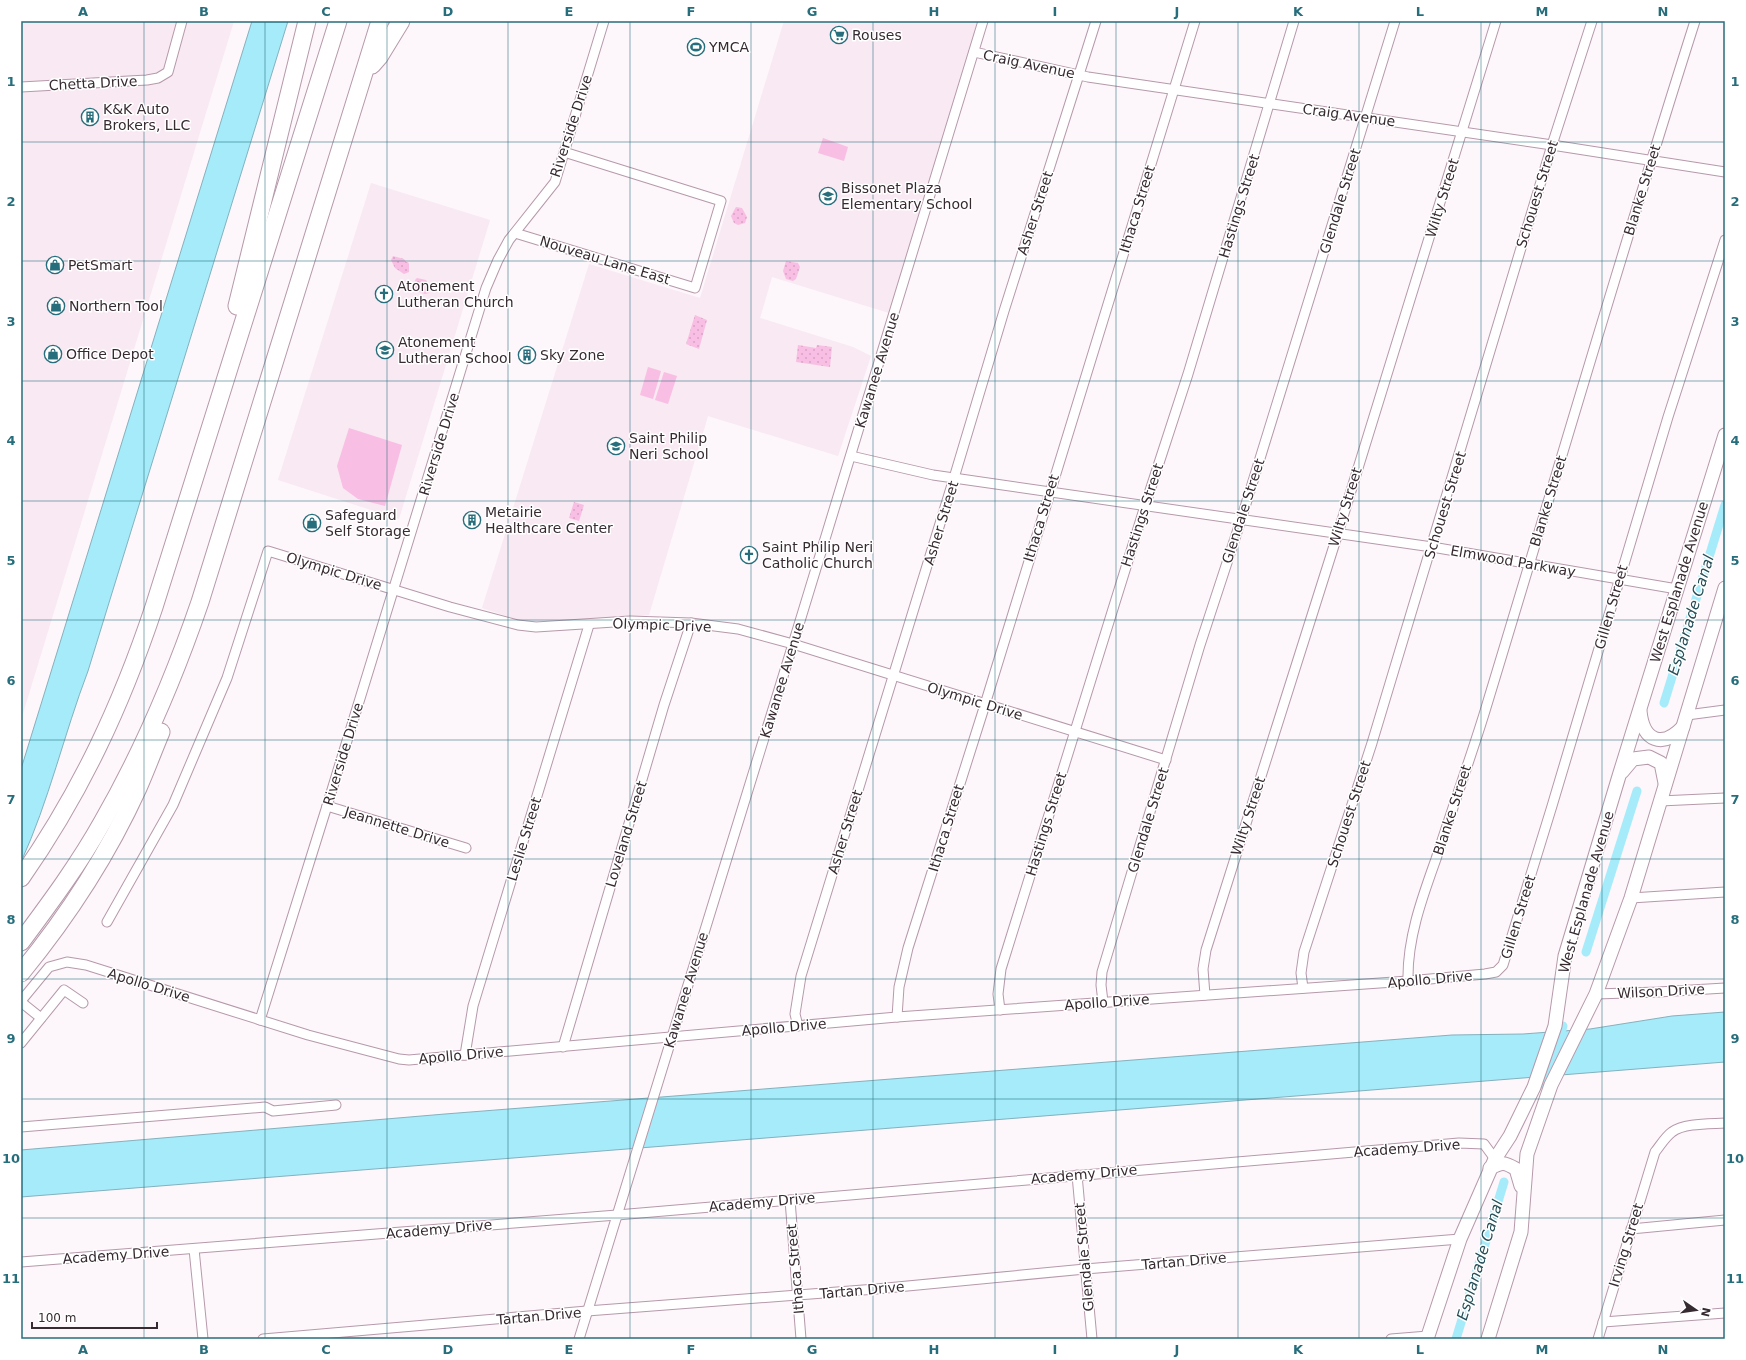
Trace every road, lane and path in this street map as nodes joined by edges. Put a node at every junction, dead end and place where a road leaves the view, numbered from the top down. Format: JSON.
{"nodes":[{"id":1,"x":182,"y":21,"type":"edge"},
{"id":2,"x":307,"y":21,"type":"edge"},
{"id":3,"x":338,"y":21,"type":"edge"},
{"id":4,"x":380,"y":21,"type":"edge"},
{"id":5,"x":401,"y":21,"type":"edge"},
{"id":6,"x":604,"y":21,"type":"edge"},
{"id":7,"x":983,"y":21,"type":"edge"},
{"id":8,"x":1096,"y":21,"type":"edge"},
{"id":9,"x":1195,"y":21,"type":"edge"},
{"id":10,"x":1294,"y":21,"type":"edge"},
{"id":11,"x":1395,"y":21,"type":"edge"},
{"id":12,"x":1496,"y":21,"type":"edge"},
{"id":13,"x":1592,"y":21,"type":"edge"},
{"id":14,"x":1695,"y":21,"type":"edge"},
{"id":15,"x":974,"y":52,"type":"junction"},
{"id":16,"x":364,"y":72,"type":"junction"},
{"id":17,"x":1079,"y":75,"type":"junction"},
{"id":18,"x":21,"y":87,"type":"edge"},
{"id":19,"x":1174,"y":90,"type":"junction"},
{"id":20,"x":1269,"y":104,"type":"junction"},
{"id":21,"x":1366,"y":118,"type":"junction"},
{"id":22,"x":1463,"y":131,"type":"junction"},
{"id":23,"x":1552,"y":144,"type":"junction"},
{"id":24,"x":564,"y":152,"type":"junction"},
{"id":25,"x":1651,"y":160,"type":"junction"},
{"id":26,"x":1725,"y":172,"type":"edge"},
{"id":27,"x":515,"y":232,"type":"junction"},
{"id":28,"x":1725,"y":240,"type":"edge"},
{"id":29,"x":1725,"y":435,"type":"edge"},
{"id":30,"x":851,"y":456,"type":"junction"},
{"id":31,"x":195,"y":476,"type":"junction"},
{"id":32,"x":954,"y":478,"type":"junction"},
{"id":33,"x":1049,"y":492,"type":"junction"},
{"id":34,"x":1145,"y":506,"type":"junction"},
{"id":35,"x":1241,"y":520,"type":"junction"},
{"id":36,"x":1338,"y":533,"type":"junction"},
{"id":37,"x":1432,"y":547,"type":"junction"},
{"id":38,"x":1530,"y":563,"type":"junction"},
{"id":39,"x":1619,"y":579,"type":"junction"},
{"id":40,"x":1725,"y":588,"type":"edge"},
{"id":41,"x":394,"y":589,"type":"junction"},
{"id":42,"x":1677,"y":589,"type":"junction"},
{"id":43,"x":200,"y":602,"type":"junction"},
{"id":44,"x":1722,"y":606,"type":"edge"},
{"id":45,"x":691,"y":623,"type":"junction"},
{"id":46,"x":589,"y":625,"type":"junction"},
{"id":47,"x":793,"y":644,"type":"junction"},
{"id":48,"x":893,"y":676,"type":"junction"},
{"id":49,"x":985,"y":704,"type":"junction"},
{"id":50,"x":1640,"y":708,"type":"junction"},
{"id":51,"x":1725,"y":710,"type":"edge"},
{"id":52,"x":1685,"y":721,"type":"junction"},
{"id":53,"x":1075,"y":731,"type":"junction"},
{"id":54,"x":1166,"y":760,"type":"junction"},
{"id":55,"x":1619,"y":776,"type":"junction"},
{"id":56,"x":1665,"y":784,"type":"junction"},
{"id":57,"x":1725,"y":798,"type":"edge"},
{"id":58,"x":1660,"y":801,"type":"junction"},
{"id":59,"x":327,"y":806,"type":"junction"},
{"id":60,"x":466,"y":848,"type":"dead end"},
{"id":61,"x":21,"y":878,"type":"edge"},
{"id":62,"x":1725,"y":892,"type":"edge"},
{"id":63,"x":1631,"y":898,"type":"junction"},
{"id":64,"x":107,"y":922,"type":"dead end"},
{"id":65,"x":21,"y":942,"type":"edge"},
{"id":66,"x":26,"y":967,"type":"edge"},
{"id":67,"x":1496,"y":972,"type":"joint"},
{"id":68,"x":1408,"y":981,"type":"junction"},
{"id":69,"x":1303,"y":988,"type":"junction"},
{"id":70,"x":1725,"y":988,"type":"edge"},
{"id":71,"x":1596,"y":994,"type":"junction"},
{"id":72,"x":1205,"y":995,"type":"junction"},
{"id":73,"x":21,"y":1001,"type":"edge"},
{"id":74,"x":1103,"y":1002,"type":"junction"},
{"id":75,"x":83,"y":1003,"type":"dead end"},
{"id":76,"x":1000,"y":1010,"type":"junction"},
{"id":77,"x":897,"y":1017,"type":"junction"},
{"id":78,"x":41,"y":1018,"type":"junction"},
{"id":79,"x":260,"y":1020,"type":"junction"},
{"id":80,"x":798,"y":1026,"type":"junction"},
{"id":81,"x":672,"y":1037,"type":"junction"},
{"id":82,"x":21,"y":1043,"type":"edge"},
{"id":83,"x":562,"y":1047,"type":"junction"},
{"id":84,"x":465,"y":1055,"type":"junction"},
{"id":85,"x":336,"y":1105,"type":"dead end"},
{"id":86,"x":1725,"y":1123,"type":"edge"},
{"id":87,"x":21,"y":1127,"type":"edge"},
{"id":88,"x":1492,"y":1163,"type":"junction"},
{"id":89,"x":1077,"y":1175,"type":"junction"},
{"id":90,"x":1523,"y":1198,"type":"junction"},
{"id":91,"x":790,"y":1200,"type":"junction"},
{"id":92,"x":617,"y":1216,"type":"junction"},
{"id":93,"x":1725,"y":1220,"type":"edge"},
{"id":94,"x":1631,"y":1229,"type":"junction"},
{"id":95,"x":1460,"y":1239,"type":"junction"},
{"id":96,"x":194,"y":1249,"type":"junction"},
{"id":97,"x":21,"y":1262,"type":"edge"},
{"id":98,"x":1085,"y":1269,"type":"junction"},
{"id":99,"x":797,"y":1295,"type":"junction"},
{"id":100,"x":587,"y":1312,"type":"junction"},
{"id":101,"x":1725,"y":1313,"type":"edge"},
{"id":102,"x":1604,"y":1322,"type":"junction"},
{"id":103,"x":1427,"y":1337,"type":"edge"},
{"id":104,"x":203,"y":1339,"type":"edge"},
{"id":105,"x":263,"y":1339,"type":"edge"},
{"id":106,"x":579,"y":1339,"type":"edge"},
{"id":107,"x":801,"y":1339,"type":"edge"},
{"id":108,"x":1092,"y":1339,"type":"edge"},
{"id":109,"x":1390,"y":1339,"type":"edge"},
{"id":110,"x":1488,"y":1339,"type":"edge"},
{"id":111,"x":1598,"y":1339,"type":"edge"}],
"edges":[{"from":1,"to":18,"type":"street","name":"Chetta Drive"},
{"from":2,"to":31,"type":"highway"},
{"from":3,"to":31,"type":"highway"},
{"from":4,"to":16,"type":"highway"},
{"from":5,"to":16,"type":"highway"},
{"from":6,"to":24,"type":"street","name":"Riverside Drive"},
{"from":7,"to":15,"type":"street","name":"Kawanee Avenue"},
{"from":8,"to":17,"type":"street","name":"Asher Street"},
{"from":9,"to":19,"type":"street","name":"Ithaca Street"},
{"from":10,"to":20,"type":"street","name":"Hastings Street"},
{"from":11,"to":21,"type":"street","name":"Glendale Street"},
{"from":12,"to":22,"type":"street","name":"Wilty Street"},
{"from":13,"to":23,"type":"street","name":"Schouest Street"},
{"from":14,"to":25,"type":"street","name":"Blanke Street"},
{"from":15,"to":17,"type":"street","name":"Craig Avenue"},
{"from":15,"to":30,"type":"street","name":"Kawanee Avenue"},
{"from":16,"to":43,"type":"highway"},
{"from":17,"to":19,"type":"street","name":"Craig Avenue"},
{"from":17,"to":32,"type":"street","name":"Asher Street"},
{"from":19,"to":20,"type":"street","name":"Craig Avenue"},
{"from":19,"to":33,"type":"street","name":"Ithaca Street"},
{"from":20,"to":21,"type":"street","name":"Craig Avenue"},
{"from":20,"to":34,"type":"street","name":"Hastings Street"},
{"from":21,"to":22,"type":"street","name":"Craig Avenue"},
{"from":21,"to":35,"type":"street","name":"Glendale Street"},
{"from":22,"to":23,"type":"street","name":"Craig Avenue"},
{"from":22,"to":36,"type":"street","name":"Wilty Street"},
{"from":23,"to":25,"type":"street","name":"Craig Avenue"},
{"from":23,"to":37,"type":"street","name":"Schouest Street"},
{"from":24,"to":27,"type":"street","name":"Riverside Drive"},
{"from":24,"to":27,"type":"street","name":"Nouveau Lane East"},
{"from":25,"to":26,"type":"street","name":"Craig Avenue"},
{"from":25,"to":38,"type":"street","name":"Blanke Street"},
{"from":27,"to":41,"type":"street","name":"Riverside Drive"},
{"from":28,"to":39,"type":"street","name":"Gillen Street"},
{"from":29,"to":42,"type":"main road","name":"West Esplanade Avenue"},
{"from":30,"to":32,"type":"street","name":"Elmwood Parkway"},
{"from":30,"to":47,"type":"street","name":"Kawanee Avenue"},
{"from":31,"to":61,"type":"highway"},
{"from":32,"to":33,"type":"street","name":"Elmwood Parkway"},
{"from":32,"to":48,"type":"street","name":"Asher Street"},
{"from":33,"to":34,"type":"street","name":"Elmwood Parkway"},
{"from":33,"to":49,"type":"street","name":"Ithaca Street"},
{"from":34,"to":35,"type":"street","name":"Elmwood Parkway"},
{"from":34,"to":53,"type":"street","name":"Hastings Street"},
{"from":35,"to":36,"type":"street","name":"Elmwood Parkway"},
{"from":35,"to":54,"type":"street","name":"Glendale Street"},
{"from":36,"to":37,"type":"street","name":"Elmwood Parkway"},
{"from":36,"to":72,"type":"street","name":"Wilty Street"},
{"from":37,"to":38,"type":"street","name":"Elmwood Parkway"},
{"from":37,"to":69,"type":"street","name":"Schouest Street"},
{"from":38,"to":39,"type":"street","name":"Elmwood Parkway"},
{"from":38,"to":68,"type":"street","name":"Blanke Street"},
{"from":39,"to":42,"type":"street","name":"Elmwood Parkway"},
{"from":39,"to":67,"type":"street","name":"Gillen Street"},
{"from":40,"to":44,"type":"main road"},
{"from":41,"to":46,"type":"street","name":"Olympic Drive"},
{"from":41,"to":59,"type":"street","name":"Riverside Drive"},
{"from":41,"to":64,"type":"street","name":"Olympic Drive"},
{"from":42,"to":50,"type":"main road","name":"West Esplanade Avenue"},
{"from":43,"to":65,"type":"highway"},
{"from":43,"to":66,"type":"highway"},
{"from":44,"to":52,"type":"main road"},
{"from":45,"to":46,"type":"street","name":"Olympic Drive"},
{"from":45,"to":47,"type":"street","name":"Olympic Drive"},
{"from":45,"to":83,"type":"street","name":"Loveland Street"},
{"from":46,"to":84,"type":"street","name":"Leslie Street"},
{"from":47,"to":48,"type":"street","name":"Olympic Drive"},
{"from":47,"to":81,"type":"street","name":"Kawanee Avenue"},
{"from":48,"to":49,"type":"street","name":"Olympic Drive"},
{"from":48,"to":80,"type":"street","name":"Asher Street"},
{"from":49,"to":53,"type":"street","name":"Olympic Drive"},
{"from":49,"to":77,"type":"street","name":"Ithaca Street"},
{"from":50,"to":52,"type":"main road"},
{"from":50,"to":55,"type":"main road","name":"West Esplanade Avenue"},
{"from":51,"to":52,"type":"street"},
{"from":52,"to":56,"type":"main road"},
{"from":53,"to":54,"type":"street","name":"Olympic Drive"},
{"from":53,"to":76,"type":"street","name":"Hastings Street"},
{"from":54,"to":74,"type":"street","name":"Glendale Street"},
{"from":55,"to":56,"type":"main road"},
{"from":55,"to":88,"type":"main road","name":"West Esplanade Avenue"},
{"from":56,"to":58,"type":"main road"},
{"from":57,"to":58,"type":"street"},
{"from":58,"to":63,"type":"main road"},
{"from":59,"to":60,"type":"street","name":"Jeannette Drive"},
{"from":59,"to":79,"type":"street","name":"Riverside Drive"},
{"from":62,"to":63,"type":"street"},
{"from":63,"to":71,"type":"main road"},
{"from":67,"to":68,"type":"street","name":"Apollo Drive"},
{"from":68,"to":69,"type":"street","name":"Apollo Drive"},
{"from":69,"to":72,"type":"street","name":"Apollo Drive"},
{"from":70,"to":71,"type":"street","name":"Wilson Drive"},
{"from":71,"to":90,"type":"main road"},
{"from":72,"to":74,"type":"street","name":"Apollo Drive"},
{"from":73,"to":78,"type":"street"},
{"from":73,"to":79,"type":"street","name":"Apollo Drive"},
{"from":74,"to":76,"type":"street","name":"Apollo Drive"},
{"from":75,"to":78,"type":"street"},
{"from":76,"to":77,"type":"street","name":"Apollo Drive"},
{"from":77,"to":80,"type":"street","name":"Apollo Drive"},
{"from":78,"to":82,"type":"street"},
{"from":79,"to":84,"type":"street","name":"Apollo Drive"},
{"from":80,"to":81,"type":"street","name":"Apollo Drive"},
{"from":81,"to":83,"type":"street","name":"Apollo Drive"},
{"from":81,"to":92,"type":"street","name":"Kawanee Avenue"},
{"from":83,"to":84,"type":"street","name":"Apollo Drive"},
{"from":85,"to":87,"type":"street"},
{"from":86,"to":94,"type":"street","name":"Irving Street"},
{"from":88,"to":89,"type":"street","name":"Academy Drive"},
{"from":88,"to":90,"type":"main road"},
{"from":88,"to":95,"type":"main road","name":"West Esplanade Avenue"},
{"from":89,"to":91,"type":"street","name":"Academy Drive"},
{"from":89,"to":98,"type":"street","name":"Glendale Street"},
{"from":90,"to":110,"type":"main road"},
{"from":91,"to":92,"type":"street","name":"Academy Drive"},
{"from":91,"to":99,"type":"street","name":"Ithaca Street"},
{"from":92,"to":96,"type":"street","name":"Academy Drive"},
{"from":92,"to":100,"type":"street","name":"Kawanee Avenue"},
{"from":93,"to":94,"type":"street"},
{"from":94,"to":102,"type":"street","name":"Irving Street"},
{"from":95,"to":98,"type":"street","name":"Tartan Drive"},
{"from":95,"to":103,"type":"main road","name":"West Esplanade Avenue"},
{"from":96,"to":97,"type":"street","name":"Academy Drive"},
{"from":96,"to":104,"type":"street"},
{"from":98,"to":99,"type":"street","name":"Tartan Drive"},
{"from":98,"to":108,"type":"street","name":"Glendale Street"},
{"from":99,"to":100,"type":"street","name":"Tartan Drive"},
{"from":99,"to":107,"type":"street","name":"Ithaca Street"},
{"from":100,"to":105,"type":"street","name":"Tartan Drive"},
{"from":100,"to":106,"type":"street","name":"Kawanee Avenue"},
{"from":101,"to":102,"type":"street"},
{"from":102,"to":111,"type":"street","name":"Irving Street"},
{"from":103,"to":109,"type":"street"}]}
